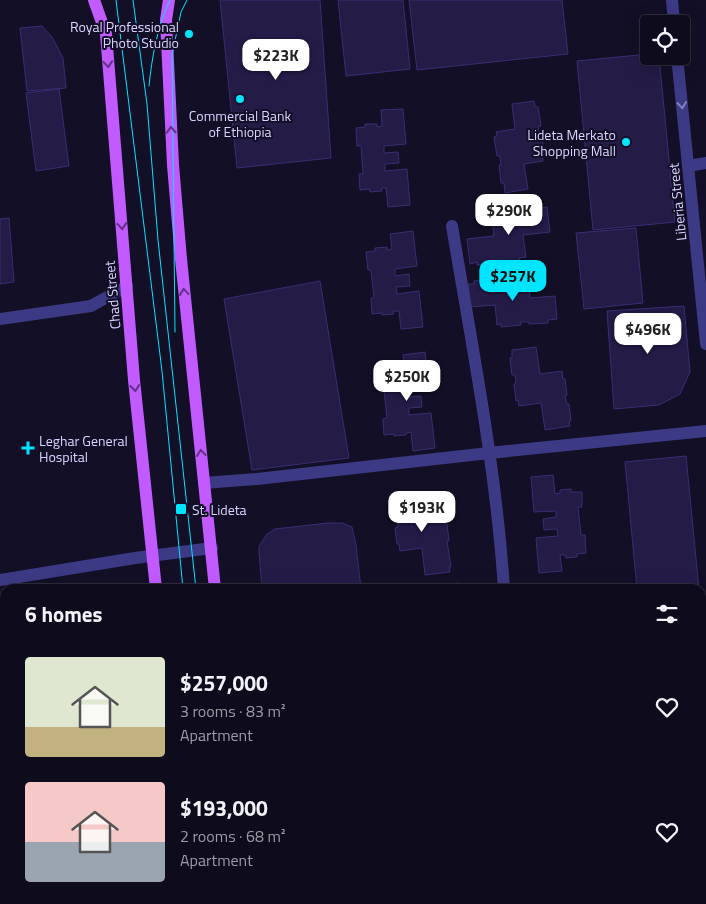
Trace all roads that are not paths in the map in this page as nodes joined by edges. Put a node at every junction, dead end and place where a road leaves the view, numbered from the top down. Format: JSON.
{"nodes":[{"id":1,"x":94,"y":0,"type":"edge"},
{"id":2,"x":169,"y":0,"type":"edge"},
{"id":3,"x":672,"y":0,"type":"edge"},
{"id":4,"x":673,"y":15,"type":"edge"},
{"id":5,"x":678,"y":65,"type":"edge"},
{"id":6,"x":706,"y":163,"type":"edge"},
{"id":7,"x":688,"y":166,"type":"junction"},
{"id":8,"x":452,"y":226,"type":"dead end"},
{"id":9,"x":127,"y":286,"type":"junction"},
{"id":10,"x":0,"y":319,"type":"edge"},
{"id":11,"x":706,"y":344,"type":"edge"},
{"id":12,"x":706,"y":431,"type":"edge"},
{"id":13,"x":489,"y":453,"type":"junction"},
{"id":14,"x":204,"y":483,"type":"junction"},
{"id":15,"x":212,"y":548,"type":"junction"},
{"id":16,"x":152,"y":556,"type":"junction"},
{"id":17,"x":0,"y":580,"type":"edge"},
{"id":18,"x":155,"y":584,"type":"edge"},
{"id":19,"x":215,"y":584,"type":"edge"},
{"id":20,"x":504,"y":584,"type":"edge"}],
"edges":[{"from":1,"to":9,"type":"main road","name":"Chad Street","one_way":true},
{"from":14,"to":2,"type":"main road","one_way":true},
{"from":3,"to":4,"type":"street"},
{"from":5,"to":7,"type":"street","name":"Liberia Street","one_way":true},
{"from":6,"to":7,"type":"street"},
{"from":7,"to":11,"type":"street","name":"Liberia Street"},
{"from":8,"to":13,"type":"street"},
{"from":9,"to":10,"type":"street"},
{"from":9,"to":16,"type":"main road","name":"Chad Street","one_way":true},
{"from":12,"to":13,"type":"street"},
{"from":13,"to":14,"type":"street"},
{"from":13,"to":20,"type":"street"},
{"from":14,"to":15,"type":"main road"},
{"from":15,"to":16,"type":"street"},
{"from":15,"to":19,"type":"main road"},
{"from":16,"to":17,"type":"street"},
{"from":16,"to":18,"type":"main road","name":"Chad Street"}]}
